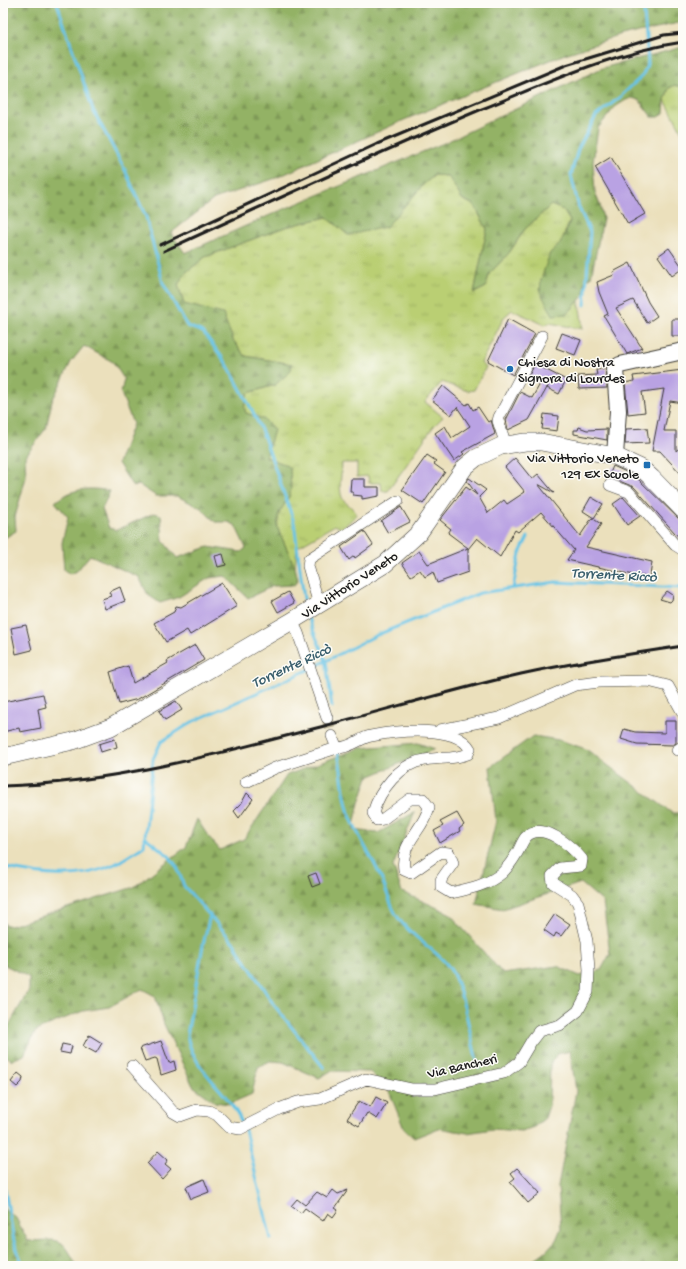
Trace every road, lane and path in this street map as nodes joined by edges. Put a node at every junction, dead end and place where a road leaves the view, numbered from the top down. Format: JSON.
{"nodes":[{"id":1,"x":542,"y":336,"type":"dead end"},
{"id":2,"x":683,"y":351,"type":"edge"},
{"id":3,"x":506,"y":445,"type":"junction"},
{"id":4,"x":615,"y":456,"type":"junction"},
{"id":5,"x":610,"y":485,"type":"dead end"},
{"id":6,"x":398,"y":501,"type":"dead end"},
{"id":7,"x":683,"y":510,"type":"edge"},
{"id":8,"x":683,"y":550,"type":"edge"},
{"id":9,"x":319,"y":605,"type":"junction"},
{"id":10,"x":295,"y":627,"type":"junction"},
{"id":11,"x":683,"y":713,"type":"edge"},
{"id":12,"x":327,"y":718,"type":"tunnel mouth"},
{"id":13,"x":436,"y":731,"type":"junction"},
{"id":14,"x":332,"y":736,"type":"tunnel mouth"},
{"id":15,"x":337,"y":748,"type":"junction"},
{"id":16,"x":3,"y":757,"type":"edge"},
{"id":17,"x":246,"y":782,"type":"dead end"},
{"id":18,"x":132,"y":1066,"type":"dead end"}],
"edges":[{"from":1,"to":3,"type":"street"},
{"from":2,"to":4,"type":"street"},
{"from":3,"to":4,"type":"main road","name":"Via Vittorio Veneto"},
{"from":3,"to":9,"type":"main road","name":"Via Vittorio Veneto"},
{"from":4,"to":7,"type":"main road","name":"Via Vittorio Veneto"},
{"from":5,"to":8,"type":"street"},
{"from":6,"to":9,"type":"street"},
{"from":9,"to":10,"type":"main road","name":"Via Vittorio Veneto"},
{"from":10,"to":12,"type":"street"},
{"from":10,"to":16,"type":"main road","name":"Via Vittorio Veneto"},
{"from":11,"to":13,"type":"street"},
{"from":13,"to":15,"type":"street","name":"Via Bancheri"},
{"from":13,"to":18,"type":"street","name":"Via Bancheri"},
{"from":14,"to":15,"type":"street"},
{"from":15,"to":17,"type":"street","name":"Via Bancheri"}]}
